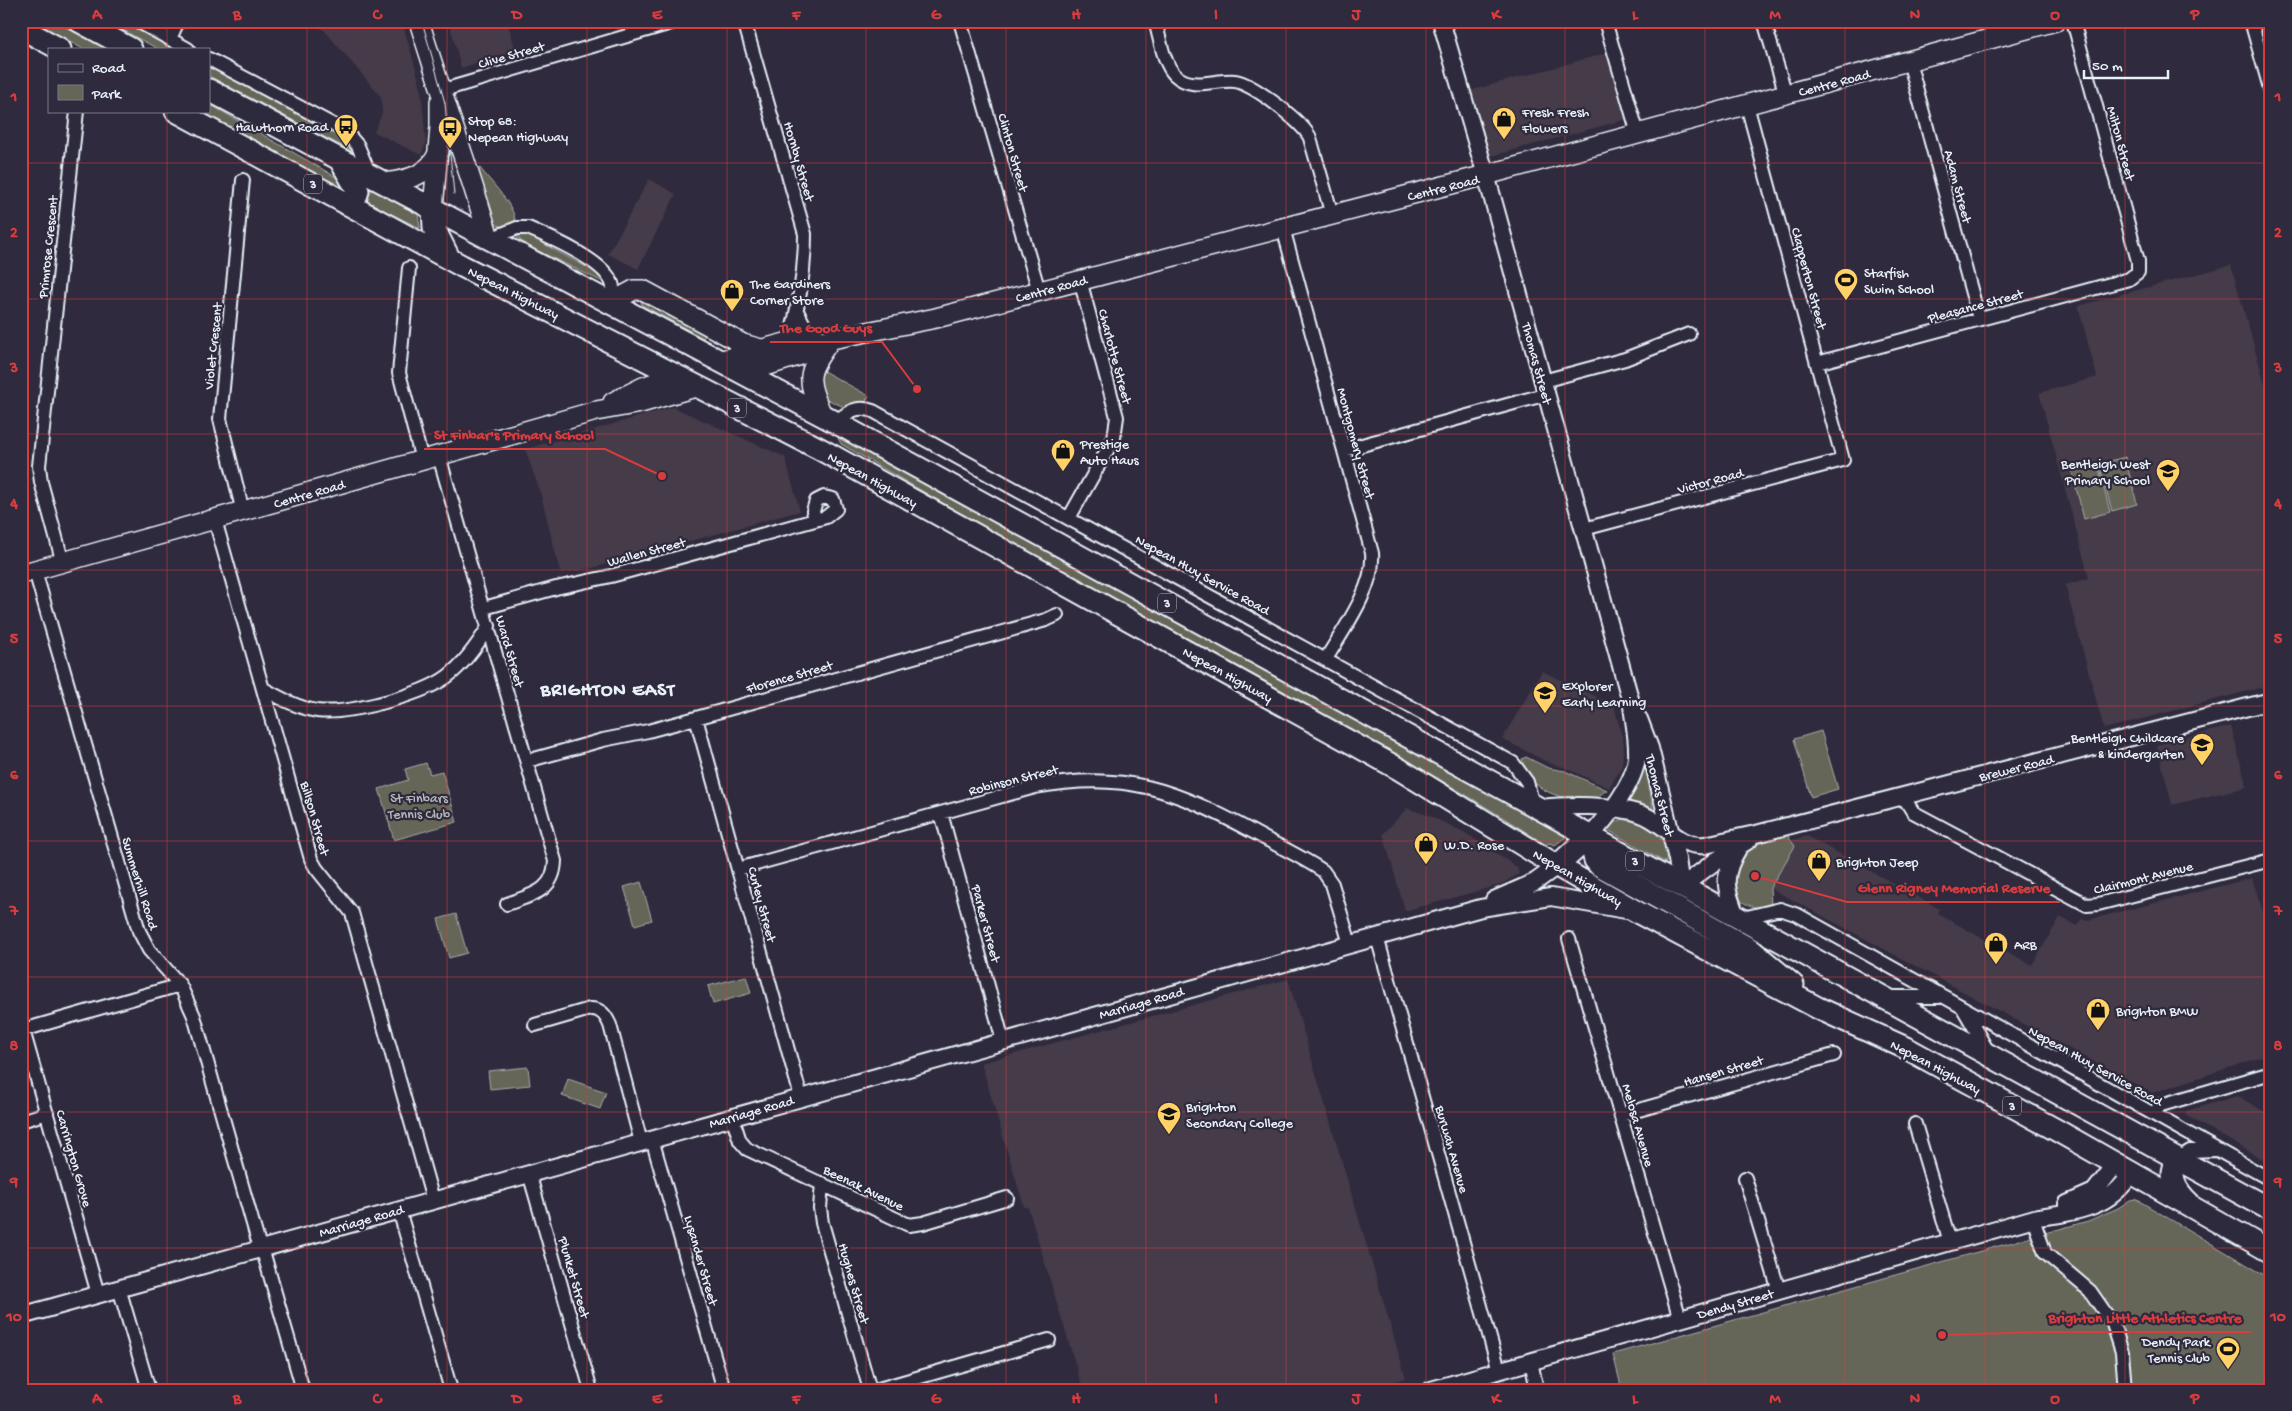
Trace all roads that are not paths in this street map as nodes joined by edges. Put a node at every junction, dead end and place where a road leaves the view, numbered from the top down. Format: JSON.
{"nodes":[{"id":1,"x":79,"y":21,"type":"edge"},
{"id":2,"x":137,"y":21,"type":"edge"},
{"id":3,"x":178,"y":21,"type":"edge"},
{"id":4,"x":419,"y":21,"type":"edge"},
{"id":5,"x":678,"y":21,"type":"edge"},
{"id":6,"x":744,"y":21,"type":"edge"},
{"id":7,"x":960,"y":21,"type":"edge"},
{"id":8,"x":1155,"y":21,"type":"edge"},
{"id":9,"x":1441,"y":21,"type":"edge"},
{"id":10,"x":1605,"y":21,"type":"edge"},
{"id":11,"x":1764,"y":21,"type":"edge"},
{"id":12,"x":2056,"y":21,"type":"edge"},
{"id":13,"x":2073,"y":21,"type":"edge"},
{"id":14,"x":2251,"y":21,"type":"edge"},
{"id":15,"x":21,"y":28,"type":"edge"},
{"id":16,"x":170,"y":39,"type":"junction"},
{"id":17,"x":58,"y":48,"type":"edge"},
{"id":18,"x":129,"y":48,"type":"edge"},
{"id":19,"x":186,"y":48,"type":"edge"},
{"id":20,"x":210,"y":61,"type":"edge"},
{"id":21,"x":1910,"y":61,"type":"junction"},
{"id":22,"x":210,"y":91,"type":"edge"},
{"id":23,"x":440,"y":91,"type":"junction"},
{"id":24,"x":2271,"y":92,"type":"edge"},
{"id":25,"x":1786,"y":95,"type":"junction"},
{"id":26,"x":1747,"y":105,"type":"junction"},
{"id":27,"x":77,"y":112,"type":"edge"},
{"id":28,"x":178,"y":112,"type":"edge"},
{"id":29,"x":1638,"y":134,"type":"junction"},
{"id":30,"x":439,"y":151,"type":"junction"},
{"id":31,"x":340,"y":160,"type":"junction"},
{"id":32,"x":1486,"y":175,"type":"junction"},
{"id":33,"x":243,"y":180,"type":"dead end"},
{"id":34,"x":377,"y":180,"type":"junction"},
{"id":35,"x":347,"y":204,"type":"junction"},
{"id":36,"x":433,"y":209,"type":"junction"},
{"id":37,"x":1332,"y":215,"type":"junction"},
{"id":38,"x":1283,"y":228,"type":"junction"},
{"id":39,"x":489,"y":239,"type":"junction"},
{"id":40,"x":449,"y":258,"type":"junction"},
{"id":41,"x":409,"y":268,"type":"dead end"},
{"id":42,"x":2138,"y":272,"type":"joint"},
{"id":43,"x":1080,"y":280,"type":"junction"},
{"id":44,"x":1039,"y":291,"type":"junction"},
{"id":45,"x":610,"y":303,"type":"junction"},
{"id":46,"x":798,"y":313,"type":"junction"},
{"id":47,"x":1979,"y":319,"type":"junction"},
{"id":48,"x":1689,"y":334,"type":"dead end"},
{"id":49,"x":831,"y":339,"type":"junction"},
{"id":50,"x":789,"y":342,"type":"junction"},
{"id":51,"x":761,"y":349,"type":"junction"},
{"id":52,"x":719,"y":361,"type":"junction"},
{"id":53,"x":1817,"y":363,"type":"junction"},
{"id":54,"x":743,"y":373,"type":"junction"},
{"id":55,"x":674,"y":376,"type":"junction"},
{"id":56,"x":696,"y":387,"type":"junction"},
{"id":57,"x":1545,"y":388,"type":"junction"},
{"id":58,"x":596,"y":410,"type":"junction"},
{"id":59,"x":829,"y":419,"type":"junction"},
{"id":60,"x":820,"y":448,"type":"junction"},
{"id":61,"x":1344,"y":450,"type":"junction"},
{"id":62,"x":431,"y":458,"type":"junction"},
{"id":63,"x":1843,"y":460,"type":"joint"},
{"id":64,"x":243,"y":512,"type":"junction"},
{"id":65,"x":1069,"y":518,"type":"junction"},
{"id":66,"x":815,"y":519,"type":"dead end"},
{"id":67,"x":215,"y":520,"type":"junction"},
{"id":68,"x":1584,"y":529,"type":"junction"},
{"id":69,"x":63,"y":562,"type":"junction"},
{"id":70,"x":28,"y":573,"type":"edge"},
{"id":71,"x":484,"y":608,"type":"junction"},
{"id":72,"x":1057,"y":614,"type":"dead end"},
{"id":73,"x":489,"y":626,"type":"junction"},
{"id":74,"x":1326,"y":659,"type":"junction"},
{"id":75,"x":264,"y":689,"type":"junction"},
{"id":76,"x":2271,"y":701,"type":"edge"},
{"id":77,"x":1632,"y":706,"type":"junction"},
{"id":78,"x":696,"y":718,"type":"junction"},
{"id":79,"x":527,"y":762,"type":"junction"},
{"id":80,"x":1909,"y":794,"type":"junction"},
{"id":81,"x":1535,"y":806,"type":"junction"},
{"id":82,"x":1612,"y":809,"type":"junction"},
{"id":83,"x":942,"y":812,"type":"junction"},
{"id":84,"x":1670,"y":833,"type":"junction"},
{"id":85,"x":1760,"y":833,"type":"junction"},
{"id":86,"x":1589,"y":837,"type":"junction"},
{"id":87,"x":1740,"y":845,"type":"junction"},
{"id":88,"x":2271,"y":860,"type":"edge"},
{"id":89,"x":738,"y":868,"type":"junction"},
{"id":90,"x":1563,"y":869,"type":"junction"},
{"id":91,"x":1681,"y":887,"type":"junction"},
{"id":92,"x":1534,"y":899,"type":"junction"},
{"id":93,"x":1662,"y":900,"type":"junction"},
{"id":94,"x":507,"y":904,"type":"dead end"},
{"id":95,"x":1481,"y":908,"type":"junction"},
{"id":96,"x":1641,"y":913,"type":"junction"},
{"id":97,"x":1735,"y":925,"type":"junction"},
{"id":98,"x":1377,"y":936,"type":"junction"},
{"id":99,"x":1569,"y":939,"type":"dead end"},
{"id":100,"x":1350,"y":944,"type":"junction"},
{"id":101,"x":180,"y":985,"type":"junction"},
{"id":102,"x":1881,"y":997,"type":"junction"},
{"id":103,"x":1953,"y":1002,"type":"junction"},
{"id":104,"x":1814,"y":1005,"type":"junction"},
{"id":105,"x":535,"y":1024,"type":"dead end"},
{"id":106,"x":22,"y":1026,"type":"edge"},
{"id":107,"x":1003,"y":1041,"type":"junction"},
{"id":108,"x":1834,"y":1055,"type":"dead end"},
{"id":109,"x":1992,"y":1058,"type":"junction"},
{"id":110,"x":2271,"y":1073,"type":"edge"},
{"id":111,"x":801,"y":1097,"type":"junction"},
{"id":112,"x":2063,"y":1097,"type":"junction"},
{"id":113,"x":47,"y":1114,"type":"junction"},
{"id":114,"x":2154,"y":1114,"type":"junction"},
{"id":115,"x":1621,"y":1115,"type":"junction"},
{"id":116,"x":732,"y":1116,"type":"junction"},
{"id":117,"x":21,"y":1121,"type":"edge"},
{"id":118,"x":1915,"y":1124,"type":"dead end"},
{"id":119,"x":2058,"y":1131,"type":"junction"},
{"id":120,"x":2138,"y":1138,"type":"junction"},
{"id":121,"x":646,"y":1140,"type":"junction"},
{"id":122,"x":2220,"y":1151,"type":"junction"},
{"id":123,"x":2178,"y":1159,"type":"junction"},
{"id":124,"x":2123,"y":1168,"type":"junction"},
{"id":125,"x":529,"y":1173,"type":"junction"},
{"id":126,"x":1745,"y":1178,"type":"dead end"},
{"id":127,"x":2271,"y":1180,"type":"edge"},
{"id":128,"x":822,"y":1183,"type":"junction"},
{"id":129,"x":1008,"y":1198,"type":"dead end"},
{"id":130,"x":433,"y":1200,"type":"junction"},
{"id":131,"x":2190,"y":1206,"type":"junction"},
{"id":132,"x":399,"y":1210,"type":"junction"},
{"id":133,"x":2271,"y":1210,"type":"edge"},
{"id":134,"x":2035,"y":1218,"type":"junction"},
{"id":135,"x":1950,"y":1242,"type":"junction"},
{"id":136,"x":260,"y":1248,"type":"junction"},
{"id":137,"x":2271,"y":1252,"type":"edge"},
{"id":138,"x":120,"y":1288,"type":"junction"},
{"id":139,"x":1779,"y":1291,"type":"junction"},
{"id":140,"x":98,"y":1294,"type":"junction"},
{"id":141,"x":21,"y":1316,"type":"edge"},
{"id":142,"x":1680,"y":1319,"type":"junction"},
{"id":143,"x":1049,"y":1340,"type":"dead end"},
{"id":144,"x":1528,"y":1362,"type":"junction"},
{"id":145,"x":1499,"y":1370,"type":"junction"},
{"id":146,"x":149,"y":1390,"type":"edge"},
{"id":147,"x":303,"y":1390,"type":"edge"},
{"id":148,"x":451,"y":1390,"type":"edge"},
{"id":149,"x":591,"y":1390,"type":"edge"},
{"id":150,"x":724,"y":1390,"type":"edge"},
{"id":151,"x":870,"y":1390,"type":"edge"},
{"id":152,"x":874,"y":1390,"type":"edge"},
{"id":153,"x":1431,"y":1390,"type":"edge"},
{"id":154,"x":1534,"y":1390,"type":"edge"},
{"id":155,"x":1537,"y":1390,"type":"edge"},
{"id":156,"x":2125,"y":1390,"type":"edge"}],
"edges":[{"from":1,"to":18,"type":"highway"},
{"from":2,"to":16,"type":"street"},
{"from":3,"to":16,"type":"street"},
{"from":4,"to":23,"type":"main road"},
{"from":5,"to":23,"type":"street","name":"Clive Street"},
{"from":6,"to":46,"type":"street","name":"Hornby Street"},
{"from":7,"to":44,"type":"street","name":"Clinton Street"},
{"from":8,"to":37,"type":"street"},
{"from":9,"to":32,"type":"street","name":"Thomas Street"},
{"from":10,"to":29,"type":"street"},
{"from":11,"to":25,"type":"street"},
{"from":12,"to":21,"type":"main road","name":"Centre Road"},
{"from":13,"to":42,"type":"street","name":"Milton Street"},
{"from":14,"to":24,"type":"street"},
{"from":15,"to":17,"type":"highway"},
{"from":16,"to":19,"type":"street"},
{"from":20,"to":34,"type":"street"},
{"from":21,"to":25,"type":"main road","name":"Centre Road"},
{"from":21,"to":47,"type":"street","name":"Adam Street"},
{"from":22,"to":31,"type":"highway","number":"3"},
{"from":23,"to":30,"type":"main road"},
{"from":23,"to":39,"type":"main road"},
{"from":25,"to":26,"type":"main road","name":"Centre Road"},
{"from":26,"to":29,"type":"main road","name":"Centre Road"},
{"from":26,"to":53,"type":"street","name":"Clapperton Street"},
{"from":27,"to":69,"type":"street","name":"Primrose Crescent"},
{"from":28,"to":35,"type":"highway","name":"Nepean Highway","number":"3"},
{"from":29,"to":32,"type":"main road","name":"Centre Road"},
{"from":30,"to":34,"type":"main road"},
{"from":30,"to":36,"type":"main road"},
{"from":31,"to":34,"type":"highway","number":"3"},
{"from":31,"to":35,"type":"highway"},
{"from":32,"to":37,"type":"main road","name":"Centre Road"},
{"from":32,"to":57,"type":"street","name":"Thomas Street"},
{"from":33,"to":64,"type":"street","name":"Violet Crescent"},
{"from":34,"to":36,"type":"highway","number":"3"},
{"from":35,"to":40,"type":"highway","name":"Nepean Highway","number":"3"},
{"from":36,"to":39,"type":"highway","number":"3"},
{"from":36,"to":40,"type":"highway"},
{"from":37,"to":38,"type":"main road","name":"Centre Road"},
{"from":38,"to":43,"type":"main road","name":"Centre Road"},
{"from":38,"to":61,"type":"street","name":"Montgomery Street"},
{"from":39,"to":45,"type":"highway","number":"3"},
{"from":39,"to":45,"type":"street"},
{"from":40,"to":55,"type":"highway","name":"Nepean Highway","number":"3"},
{"from":41,"to":62,"type":"street","name":"Ward Street"},
{"from":42,"to":47,"type":"street","name":"Pleasance Street"},
{"from":43,"to":44,"type":"main road","name":"Centre Road"},
{"from":43,"to":65,"type":"street","name":"Charlotte Street"},
{"from":44,"to":49,"type":"main road","name":"Centre Road"},
{"from":45,"to":51,"type":"main road"},
{"from":45,"to":52,"type":"highway","number":"3"},
{"from":46,"to":49,"type":"street"},
{"from":46,"to":50,"type":"street","name":"Hornby Street"},
{"from":47,"to":53,"type":"street","name":"Pleasance Street"},
{"from":48,"to":57,"type":"street"},
{"from":49,"to":50,"type":"main road","name":"Centre Road"},
{"from":49,"to":54,"type":"main road","name":"Centre Road"},
{"from":49,"to":59,"type":"main road"},
{"from":50,"to":51,"type":"main road","name":"Centre Road"},
{"from":51,"to":52,"type":"main road","name":"Centre Road"},
{"from":52,"to":54,"type":"highway","number":"3"},
{"from":52,"to":55,"type":"highway","name":"Centre Road"},
{"from":53,"to":63,"type":"street","name":"Clapperton Street"},
{"from":54,"to":56,"type":"highway","name":"Centre Road"},
{"from":54,"to":59,"type":"highway","number":"3"},
{"from":55,"to":56,"type":"highway","name":"Nepean Highway","number":"3"},
{"from":55,"to":58,"type":"main road","name":"Centre Road"},
{"from":56,"to":58,"type":"main road","name":"Centre Road"},
{"from":56,"to":60,"type":"highway","name":"Nepean Highway","number":"3"},
{"from":57,"to":61,"type":"street"},
{"from":57,"to":68,"type":"street","name":"Thomas Street"},
{"from":58,"to":62,"type":"main road","name":"Centre Road"},
{"from":59,"to":60,"type":"highway"},
{"from":59,"to":65,"type":"street","name":"Nepean Hwy Service Road"},
{"from":59,"to":81,"type":"highway","number":"3"},
{"from":60,"to":90,"type":"highway","name":"Nepean Highway","number":"3"},
{"from":61,"to":74,"type":"street","name":"Montgomery Street"},
{"from":62,"to":64,"type":"main road","name":"Centre Road"},
{"from":62,"to":71,"type":"street","name":"Ward Street"},
{"from":63,"to":68,"type":"street","name":"Victor Road"},
{"from":64,"to":67,"type":"main road","name":"Centre Road"},
{"from":65,"to":74,"type":"street","name":"Nepean Hwy Service Road"},
{"from":66,"to":71,"type":"street","name":"Wallen Street"},
{"from":67,"to":69,"type":"main road","name":"Centre Road"},
{"from":67,"to":75,"type":"street","name":"Billson Street"},
{"from":68,"to":77,"type":"street","name":"Thomas Street"},
{"from":69,"to":70,"type":"main road","name":"Centre Road"},
{"from":70,"to":101,"type":"street","name":"Summerhill Road"},
{"from":71,"to":73,"type":"street","name":"Ward Street"},
{"from":72,"to":78,"type":"street","name":"Florence Street"},
{"from":73,"to":75,"type":"street"},
{"from":73,"to":79,"type":"street","name":"Ward Street"},
{"from":74,"to":81,"type":"street","name":"Nepean Hwy Service Road"},
{"from":75,"to":130,"type":"street","name":"Billson Street"},
{"from":76,"to":80,"type":"street","name":"Brewer Road"},
{"from":77,"to":82,"type":"street","name":"Thomas Street"},
{"from":77,"to":84,"type":"street","name":"Thomas Street"},
{"from":78,"to":79,"type":"street","name":"Florence Street"},
{"from":78,"to":89,"type":"street","name":"Curley Street"},
{"from":79,"to":94,"type":"street","name":"Ward Street"},
{"from":80,"to":85,"type":"street","name":"Brewer Road"},
{"from":80,"to":88,"type":"street","name":"Clairmont Avenue"},
{"from":81,"to":82,"type":"street","name":"Brewer Road"},
{"from":81,"to":86,"type":"highway","number":"3"},
{"from":82,"to":84,"type":"street","name":"Brewer Road"},
{"from":82,"to":86,"type":"street","name":"Thomas Street"},
{"from":83,"to":89,"type":"street","name":"Robinson Street"},
{"from":83,"to":100,"type":"street","name":"Robinson Street"},
{"from":83,"to":107,"type":"street","name":"Parker Street"},
{"from":84,"to":85,"type":"street","name":"Brewer Road"},
{"from":84,"to":91,"type":"street","name":"Thomas Street"},
{"from":85,"to":87,"type":"street","name":"Brewer Road"},
{"from":86,"to":90,"type":"highway"},
{"from":86,"to":91,"type":"highway","number":"3"},
{"from":86,"to":93,"type":"highway"},
{"from":87,"to":91,"type":"street","name":"Brewer Road"},
{"from":87,"to":97,"type":"street"},
{"from":89,"to":111,"type":"street","name":"Curley Street"},
{"from":90,"to":92,"type":"street"},
{"from":90,"to":95,"type":"street","name":"Marriage Road"},
{"from":90,"to":96,"type":"highway","name":"Nepean Highway","number":"3"},
{"from":91,"to":93,"type":"highway"},
{"from":91,"to":97,"type":"highway","number":"3"},
{"from":92,"to":95,"type":"street","name":"Marriage Road"},
{"from":92,"to":96,"type":"street","name":"Marriage Road"},
{"from":93,"to":96,"type":"highway"},
{"from":93,"to":97,"type":"highway"},
{"from":95,"to":98,"type":"street","name":"Marriage Road"},
{"from":96,"to":104,"type":"highway","name":"Nepean Highway","number":"3"},
{"from":97,"to":102,"type":"highway","number":"3"},
{"from":97,"to":103,"type":"street","name":"Nepean Hwy Service Road"},
{"from":97,"to":104,"type":"highway"},
{"from":98,"to":100,"type":"street","name":"Marriage Road"},
{"from":98,"to":145,"type":"street","name":"Burwah Avenue"},
{"from":99,"to":115,"type":"street","name":"Melosa Avenue"},
{"from":100,"to":107,"type":"street","name":"Marriage Road"},
{"from":101,"to":106,"type":"street","name":"Carrington Grove"},
{"from":101,"to":136,"type":"street","name":"Summerhill Road"},
{"from":102,"to":103,"type":"street","name":"Nepean Hwy Service Road"},
{"from":102,"to":109,"type":"highway","number":"3"},
{"from":103,"to":109,"type":"street","name":"Nepean Hwy Service Road"},
{"from":103,"to":114,"type":"street","name":"Nepean Hwy Service Road"},
{"from":104,"to":119,"type":"highway","name":"Nepean Highway","number":"3"},
{"from":105,"to":121,"type":"street","name":"Lysander Street"},
{"from":106,"to":113,"type":"street","name":"Carrington Grove"},
{"from":107,"to":111,"type":"street","name":"Marriage Road"},
{"from":108,"to":115,"type":"street","name":"Hansen Street"},
{"from":109,"to":112,"type":"highway","number":"3"},
{"from":110,"to":114,"type":"street"},
{"from":111,"to":116,"type":"street","name":"Marriage Road"},
{"from":112,"to":119,"type":"highway"},
{"from":112,"to":120,"type":"highway","number":"3"},
{"from":113,"to":117,"type":"street"},
{"from":113,"to":140,"type":"street","name":"Carrington Grove"},
{"from":114,"to":122,"type":"street","name":"Nepean Hwy Service Road"},
{"from":115,"to":142,"type":"street","name":"Melosa Avenue"},
{"from":116,"to":121,"type":"street","name":"Marriage Road"},
{"from":116,"to":128,"type":"street","name":"Beenak Avenue"},
{"from":118,"to":135,"type":"street"},
{"from":119,"to":124,"type":"highway","name":"Nepean Highway","number":"3"},
{"from":120,"to":123,"type":"highway","number":"3"},
{"from":120,"to":124,"type":"highway"},
{"from":121,"to":125,"type":"street","name":"Marriage Road"},
{"from":121,"to":150,"type":"street","name":"Lysander Street"},
{"from":122,"to":123,"type":"street","name":"Nepean Hwy Service Road"},
{"from":122,"to":127,"type":"street","name":"Nepean Hwy Service Road"},
{"from":123,"to":131,"type":"highway"},
{"from":123,"to":133,"type":"highway","number":"3"},
{"from":124,"to":131,"type":"highway","name":"Nepean Highway","number":"3"},
{"from":124,"to":134,"type":"street","name":"Dendy Street"},
{"from":125,"to":130,"type":"street","name":"Marriage Road"},
{"from":125,"to":149,"type":"street","name":"Plunket Street"},
{"from":126,"to":139,"type":"street"},
{"from":128,"to":129,"type":"street","name":"Beenak Avenue"},
{"from":128,"to":151,"type":"street","name":"Hughes Street"},
{"from":130,"to":132,"type":"street","name":"Marriage Road"},
{"from":131,"to":137,"type":"highway","name":"Nepean Highway","number":"3"},
{"from":132,"to":136,"type":"street","name":"Marriage Road"},
{"from":132,"to":148,"type":"street"},
{"from":134,"to":135,"type":"street","name":"Dendy Street"},
{"from":134,"to":156,"type":"street"},
{"from":135,"to":139,"type":"street","name":"Dendy Street"},
{"from":136,"to":138,"type":"street","name":"Marriage Road"},
{"from":136,"to":147,"type":"street","name":"Summerhill Road"},
{"from":138,"to":140,"type":"street","name":"Marriage Road"},
{"from":138,"to":146,"type":"street"},
{"from":139,"to":142,"type":"street","name":"Dendy Street"},
{"from":140,"to":141,"type":"street","name":"Marriage Road"},
{"from":142,"to":144,"type":"street","name":"Dendy Street"},
{"from":143,"to":152,"type":"street"},
{"from":144,"to":145,"type":"street","name":"Dendy Street"},
{"from":144,"to":154,"type":"street"},
{"from":144,"to":155,"type":"street"},
{"from":145,"to":153,"type":"street","name":"Dendy Street"}]}
